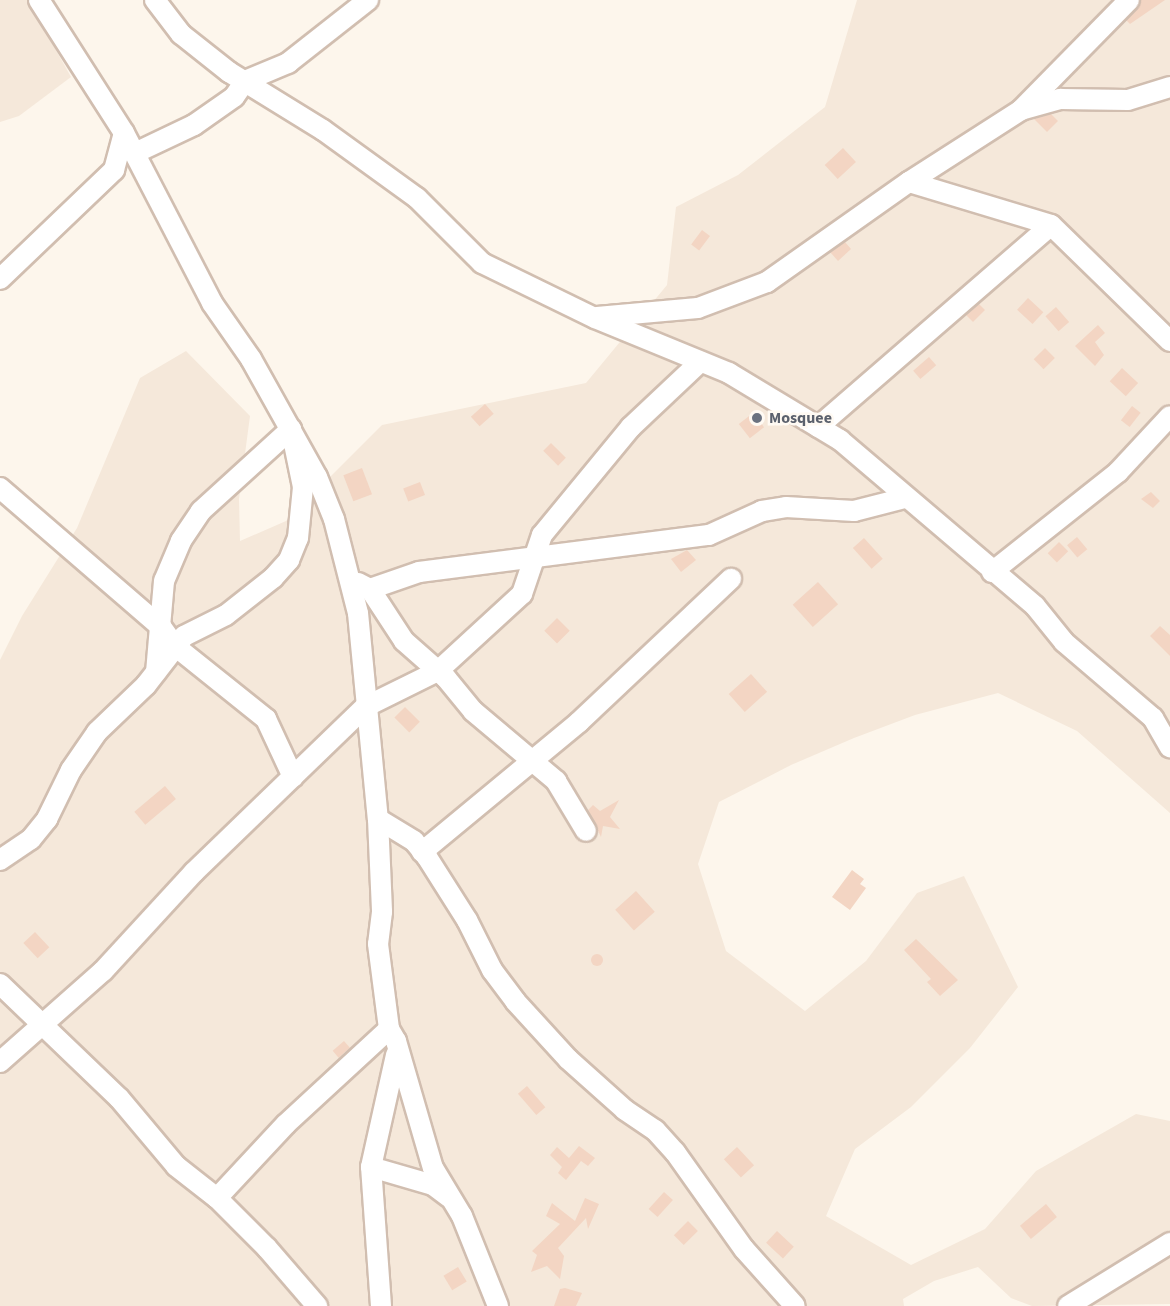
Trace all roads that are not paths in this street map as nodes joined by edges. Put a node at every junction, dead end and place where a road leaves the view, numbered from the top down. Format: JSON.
{"nodes":[{"id":1,"x":39,"y":0,"type":"edge"},
{"id":2,"x":155,"y":0,"type":"edge"},
{"id":3,"x":368,"y":0,"type":"edge"},
{"id":4,"x":1129,"y":0,"type":"edge"},
{"id":5,"x":245,"y":81,"type":"junction"},
{"id":6,"x":1170,"y":87,"type":"edge"},
{"id":7,"x":1021,"y":110,"type":"junction"},
{"id":8,"x":123,"y":133,"type":"junction"},
{"id":9,"x":135,"y":153,"type":"junction"},
{"id":10,"x":909,"y":182,"type":"junction"},
{"id":11,"x":1051,"y":225,"type":"junction"},
{"id":12,"x":0,"y":279,"type":"edge"},
{"id":13,"x":595,"y":318,"type":"junction"},
{"id":14,"x":1170,"y":341,"type":"edge"},
{"id":15,"x":700,"y":362,"type":"junction"},
{"id":16,"x":1170,"y":416,"type":"edge"},
{"id":17,"x":818,"y":427,"type":"junction"},
{"id":18,"x":291,"y":429,"type":"junction"},
{"id":19,"x":0,"y":488,"type":"edge"},
{"id":20,"x":905,"y":498,"type":"junction"},
{"id":21,"x":532,"y":560,"type":"junction"},
{"id":22,"x":992,"y":572,"type":"junction"},
{"id":23,"x":348,"y":578,"type":"junction"},
{"id":24,"x":731,"y":579,"type":"dead end"},
{"id":25,"x":370,"y":588,"type":"junction"},
{"id":26,"x":162,"y":628,"type":"junction"},
{"id":27,"x":175,"y":646,"type":"junction"},
{"id":28,"x":438,"y":671,"type":"junction"},
{"id":29,"x":156,"y":672,"type":"junction"},
{"id":30,"x":365,"y":707,"type":"junction"},
{"id":31,"x":1170,"y":747,"type":"edge"},
{"id":32,"x":533,"y":760,"type":"junction"},
{"id":33,"x":293,"y":777,"type":"junction"},
{"id":34,"x":378,"y":819,"type":"junction"},
{"id":35,"x":586,"y":831,"type":"dead end"},
{"id":36,"x":422,"y":852,"type":"junction"},
{"id":37,"x":0,"y":860,"type":"edge"},
{"id":38,"x":0,"y":984,"type":"edge"},
{"id":39,"x":46,"y":1025,"type":"junction"},
{"id":40,"x":392,"y":1035,"type":"junction"},
{"id":41,"x":0,"y":1062,"type":"edge"},
{"id":42,"x":371,"y":1167,"type":"junction"},
{"id":43,"x":217,"y":1198,"type":"junction"},
{"id":44,"x":454,"y":1200,"type":"junction"},
{"id":45,"x":1170,"y":1243,"type":"edge"},
{"id":46,"x":317,"y":1306,"type":"edge"},
{"id":47,"x":381,"y":1306,"type":"edge"},
{"id":48,"x":498,"y":1306,"type":"edge"},
{"id":49,"x":795,"y":1306,"type":"edge"},
{"id":50,"x":1068,"y":1306,"type":"edge"}],
"edges":[{"from":1,"to":8,"type":"street"},
{"from":2,"to":5,"type":"street"},
{"from":3,"to":5,"type":"street"},
{"from":4,"to":7,"type":"street"},
{"from":5,"to":9,"type":"street"},
{"from":5,"to":13,"type":"street"},
{"from":6,"to":7,"type":"street"},
{"from":7,"to":10,"type":"street"},
{"from":8,"to":9,"type":"street"},
{"from":8,"to":12,"type":"street"},
{"from":9,"to":18,"type":"street"},
{"from":10,"to":11,"type":"street"},
{"from":10,"to":13,"type":"street"},
{"from":11,"to":14,"type":"street"},
{"from":11,"to":17,"type":"street"},
{"from":13,"to":15,"type":"street"},
{"from":15,"to":17,"type":"street"},
{"from":15,"to":21,"type":"street"},
{"from":16,"to":22,"type":"street"},
{"from":17,"to":20,"type":"street"},
{"from":18,"to":23,"type":"street"},
{"from":18,"to":26,"type":"street"},
{"from":18,"to":27,"type":"street"},
{"from":19,"to":26,"type":"street"},
{"from":20,"to":21,"type":"street"},
{"from":20,"to":22,"type":"street"},
{"from":21,"to":25,"type":"street"},
{"from":21,"to":28,"type":"street"},
{"from":22,"to":31,"type":"street"},
{"from":23,"to":25,"type":"street"},
{"from":23,"to":30,"type":"street"},
{"from":24,"to":32,"type":"street"},
{"from":25,"to":28,"type":"street"},
{"from":26,"to":27,"type":"street"},
{"from":26,"to":29,"type":"street"},
{"from":27,"to":29,"type":"street"},
{"from":27,"to":33,"type":"street"},
{"from":28,"to":30,"type":"street"},
{"from":28,"to":32,"type":"street"},
{"from":29,"to":37,"type":"street"},
{"from":30,"to":33,"type":"street"},
{"from":30,"to":34,"type":"street"},
{"from":32,"to":35,"type":"street"},
{"from":32,"to":36,"type":"street"},
{"from":33,"to":39,"type":"street"},
{"from":34,"to":36,"type":"street"},
{"from":34,"to":40,"type":"street"},
{"from":36,"to":49,"type":"street"},
{"from":38,"to":39,"type":"street"},
{"from":39,"to":41,"type":"street"},
{"from":39,"to":43,"type":"street"},
{"from":40,"to":42,"type":"street"},
{"from":40,"to":43,"type":"street"},
{"from":40,"to":44,"type":"street"},
{"from":42,"to":44,"type":"street"},
{"from":42,"to":47,"type":"street"},
{"from":43,"to":46,"type":"street"},
{"from":44,"to":48,"type":"street"},
{"from":45,"to":50,"type":"street"}]}
